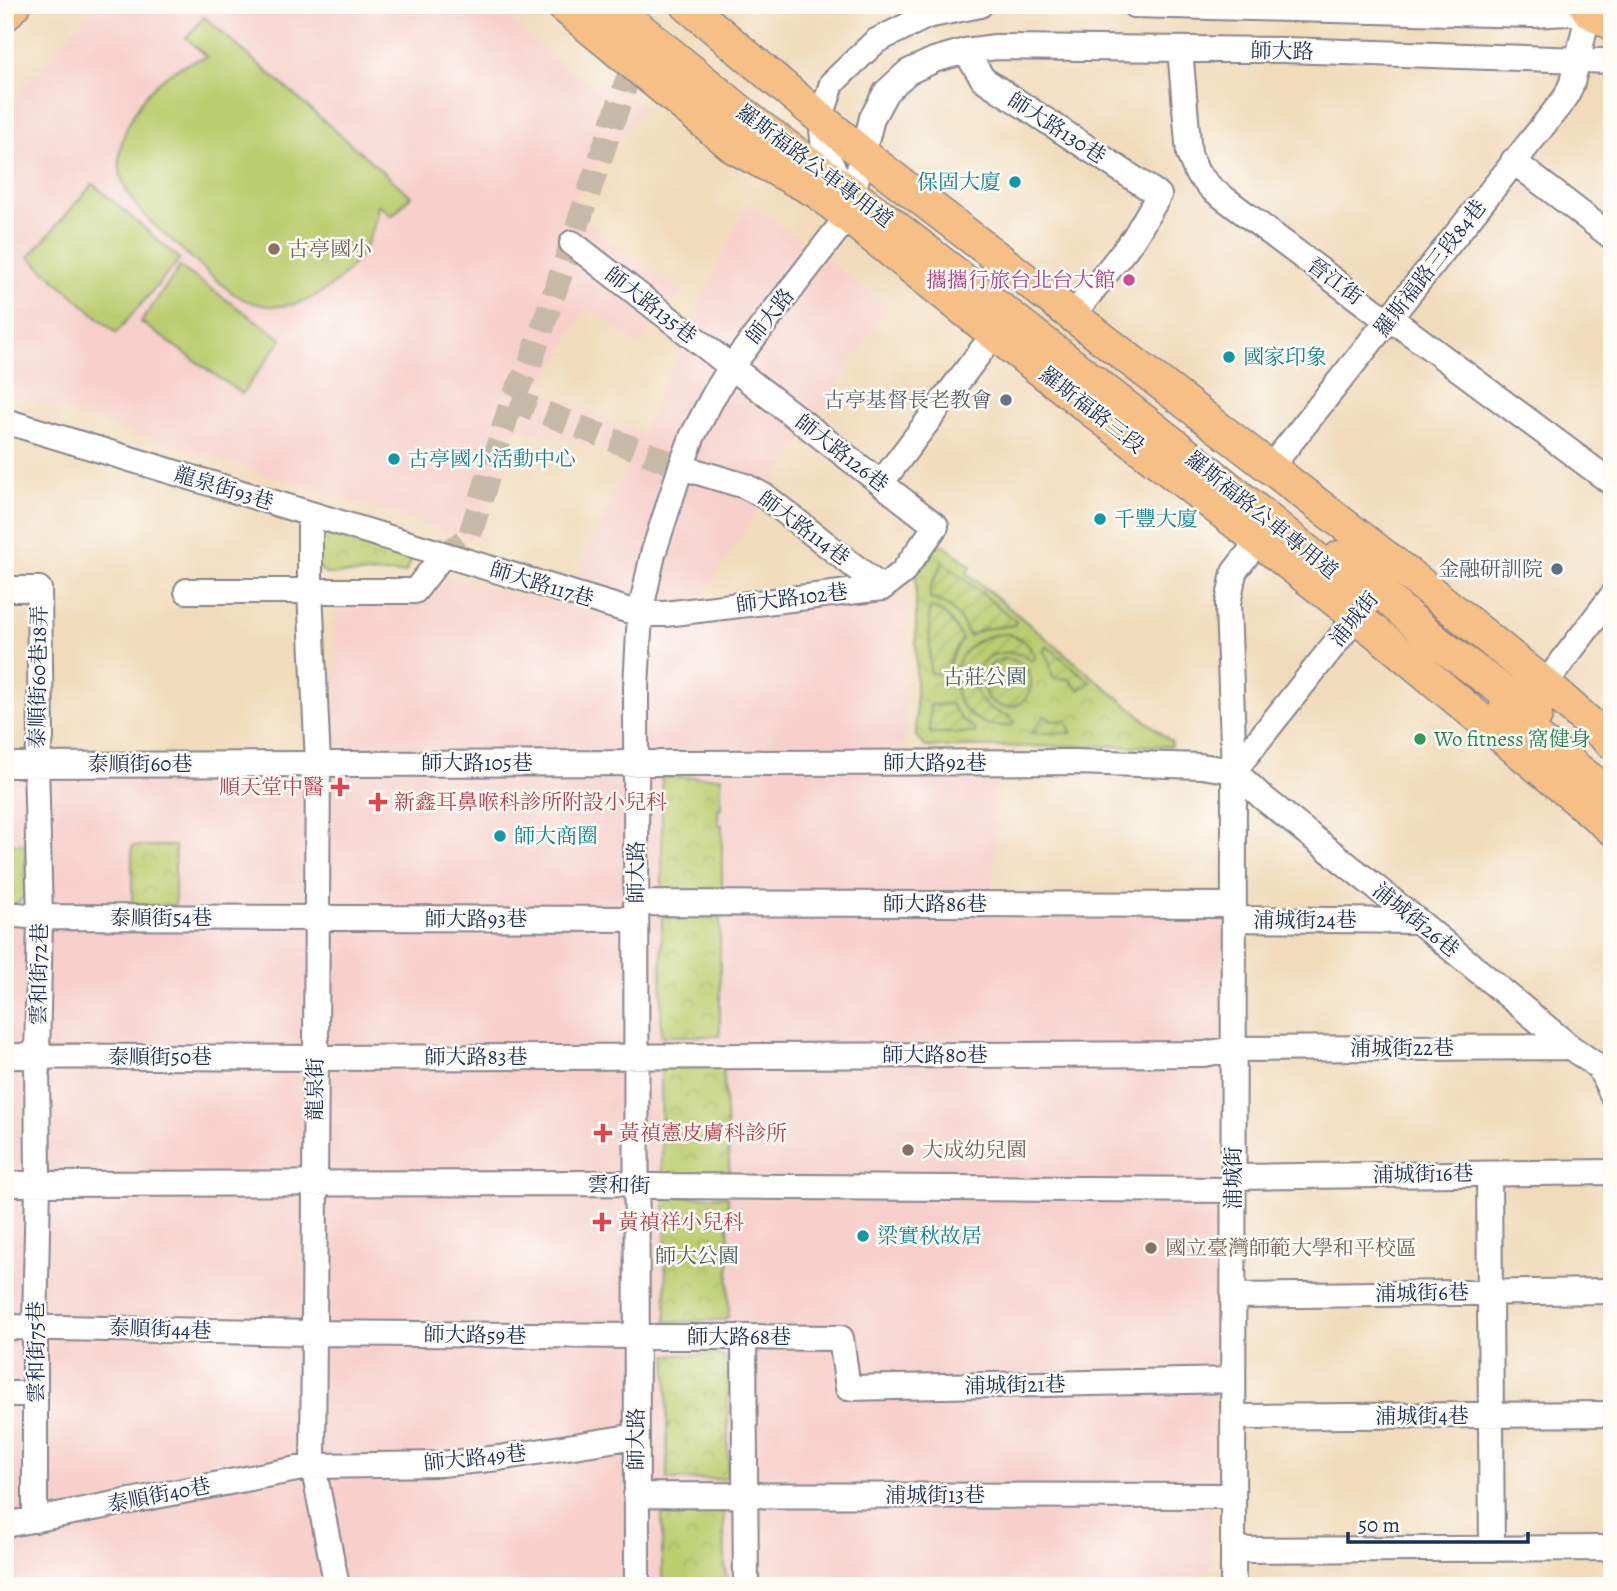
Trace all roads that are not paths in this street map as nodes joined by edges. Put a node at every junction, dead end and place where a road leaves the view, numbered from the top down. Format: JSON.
{"nodes":[{"id":1,"x":14,"y":5,"type":"edge"},
{"id":2,"x":562,"y":5,"type":"edge"},
{"id":3,"x":611,"y":5,"type":"edge"},
{"id":4,"x":638,"y":5,"type":"edge"},
{"id":5,"x":687,"y":5,"type":"edge"},
{"id":6,"x":980,"y":5,"type":"edge"},
{"id":7,"x":1134,"y":5,"type":"edge"},
{"id":8,"x":1316,"y":7,"type":"edge"},
{"id":9,"x":1434,"y":9,"type":"edge"},
{"id":10,"x":1462,"y":9,"type":"edge"},
{"id":11,"x":1599,"y":13,"type":"edge"},
{"id":12,"x":5,"y":15,"type":"edge"},
{"id":13,"x":1180,"y":49,"type":"junction"},
{"id":14,"x":965,"y":51,"type":"junction"},
{"id":15,"x":1577,"y":60,"type":"junction"},
{"id":16,"x":1612,"y":61,"type":"edge"},
{"id":17,"x":821,"y":118,"type":"junction"},
{"id":18,"x":825,"y":153,"type":"junction"},
{"id":19,"x":1513,"y":161,"type":"junction"},
{"id":20,"x":853,"y":187,"type":"junction"},
{"id":21,"x":1611,"y":234,"type":"edge"},
{"id":22,"x":572,"y":243,"type":"dead end"},
{"id":23,"x":1072,"y":316,"type":"junction"},
{"id":24,"x":1388,"y":321,"type":"junction"},
{"id":25,"x":994,"y":334,"type":"junction"},
{"id":26,"x":731,"y":367,"type":"junction"},
{"id":27,"x":5,"y":421,"type":"edge"},
{"id":28,"x":681,"y":467,"type":"junction"},
{"id":29,"x":1270,"y":468,"type":"junction"},
{"id":30,"x":881,"y":482,"type":"junction"},
{"id":31,"x":1612,"y":483,"type":"edge"},
{"id":32,"x":310,"y":514,"type":"junction"},
{"id":33,"x":1258,"y":541,"type":"junction"},
{"id":34,"x":443,"y":555,"type":"junction"},
{"id":35,"x":883,"y":588,"type":"junction"},
{"id":36,"x":5,"y":589,"type":"edge"},
{"id":37,"x":310,"y":590,"type":"junction"},
{"id":38,"x":187,"y":591,"type":"dead end"},
{"id":39,"x":1374,"y":594,"type":"junction"},
{"id":40,"x":1612,"y":596,"type":"edge"},
{"id":41,"x":640,"y":614,"type":"junction"},
{"id":42,"x":1545,"y":684,"type":"junction"},
{"id":43,"x":1612,"y":743,"type":"edge"},
{"id":44,"x":36,"y":764,"type":"junction"},
{"id":45,"x":317,"y":764,"type":"junction"},
{"id":46,"x":636,"y":764,"type":"junction"},
{"id":47,"x":5,"y":765,"type":"edge"},
{"id":48,"x":1234,"y":771,"type":"junction"},
{"id":49,"x":1612,"y":775,"type":"edge"},
{"id":50,"x":1612,"y":796,"type":"edge"},
{"id":51,"x":1612,"y":829,"type":"edge"},
{"id":52,"x":636,"y":911,"type":"junction"},
{"id":53,"x":1234,"y":912,"type":"junction"},
{"id":54,"x":5,"y":914,"type":"edge"},
{"id":55,"x":40,"y":917,"type":"junction"},
{"id":56,"x":317,"y":920,"type":"junction"},
{"id":57,"x":1418,"y":921,"type":"junction"},
{"id":58,"x":1570,"y":1047,"type":"junction"},
{"id":59,"x":1234,"y":1049,"type":"junction"},
{"id":60,"x":5,"y":1056,"type":"edge"},
{"id":61,"x":37,"y":1056,"type":"junction"},
{"id":62,"x":636,"y":1056,"type":"junction"},
{"id":63,"x":316,"y":1058,"type":"junction"},
{"id":64,"x":1612,"y":1094,"type":"edge"},
{"id":65,"x":1612,"y":1172,"type":"edge"},
{"id":66,"x":1489,"y":1174,"type":"junction"},
{"id":67,"x":1233,"y":1183,"type":"junction"},
{"id":68,"x":5,"y":1184,"type":"edge"},
{"id":69,"x":38,"y":1184,"type":"junction"},
{"id":70,"x":315,"y":1185,"type":"junction"},
{"id":71,"x":636,"y":1186,"type":"junction"},
{"id":72,"x":1612,"y":1291,"type":"edge"},
{"id":73,"x":1491,"y":1293,"type":"junction"},
{"id":74,"x":1233,"y":1296,"type":"junction"},
{"id":75,"x":35,"y":1325,"type":"junction"},
{"id":76,"x":5,"y":1327,"type":"edge"},
{"id":77,"x":314,"y":1333,"type":"junction"},
{"id":78,"x":636,"y":1337,"type":"junction"},
{"id":79,"x":744,"y":1338,"type":"junction"},
{"id":80,"x":841,"y":1338,"type":"joint"},
{"id":81,"x":1233,"y":1380,"type":"junction"},
{"id":82,"x":5,"y":1394,"type":"edge"},
{"id":83,"x":36,"y":1394,"type":"junction"},
{"id":84,"x":1612,"y":1414,"type":"edge"},
{"id":85,"x":1490,"y":1415,"type":"junction"},
{"id":86,"x":1233,"y":1417,"type":"junction"},
{"id":87,"x":636,"y":1436,"type":"junction"},
{"id":88,"x":313,"y":1466,"type":"junction"},
{"id":89,"x":636,"y":1495,"type":"junction"},
{"id":90,"x":744,"y":1495,"type":"junction"},
{"id":91,"x":1233,"y":1496,"type":"junction"},
{"id":92,"x":36,"y":1520,"type":"junction"},
{"id":93,"x":5,"y":1525,"type":"edge"},
{"id":94,"x":1612,"y":1548,"type":"edge"},
{"id":95,"x":1492,"y":1549,"type":"junction"},
{"id":96,"x":1233,"y":1550,"type":"junction"},
{"id":97,"x":337,"y":1586,"type":"edge"},
{"id":98,"x":637,"y":1586,"type":"edge"},
{"id":99,"x":746,"y":1586,"type":"edge"},
{"id":100,"x":1233,"y":1586,"type":"edge"}],
"edges":[{"from":1,"to":12,"type":"main road"},
{"from":2,"to":20,"type":"main road","name":"羅斯福路三段"},
{"from":3,"to":20,"type":"main road","name":"羅斯福路公車專用道"},
{"from":4,"to":18,"type":"main road","name":"羅斯福路公車專用道"},
{"from":5,"to":17,"type":"main road","name":"羅斯福路三段"},
{"from":6,"to":17,"type":"street"},
{"from":7,"to":8,"type":"street","name":"師大路"},
{"from":8,"to":9,"type":"street","name":"師大路"},
{"from":9,"to":10,"type":"street","name":"師大路"},
{"from":10,"to":11,"type":"street","name":"師大路"},
{"from":11,"to":15,"type":"street","name":"羅斯福路三段84巷"},
{"from":13,"to":14,"type":"street","name":"師大路"},
{"from":13,"to":15,"type":"street","name":"師大路"},
{"from":13,"to":24,"type":"street","name":"晉江街"},
{"from":14,"to":20,"type":"street","name":"師大路"},
{"from":14,"to":23,"type":"street","name":"師大路130巷"},
{"from":15,"to":16,"type":"street","name":"師大路"},
{"from":15,"to":19,"type":"street","name":"羅斯福路三段84巷"},
{"from":17,"to":18,"type":"street"},
{"from":17,"to":20,"type":"main road","name":"羅斯福路三段"},
{"from":18,"to":20,"type":"main road","name":"羅斯福路公車專用道"},
{"from":19,"to":21,"type":"street"},
{"from":19,"to":24,"type":"street","name":"羅斯福路三段84巷"},
{"from":20,"to":23,"type":"main road","name":"羅斯福路三段"},
{"from":20,"to":25,"type":"main road","name":"羅斯福路三段"},
{"from":20,"to":26,"type":"street","name":"師大路"},
{"from":20,"to":39,"type":"main road","name":"羅斯福路公車專用道"},
{"from":22,"to":26,"type":"street","name":"師大路135巷"},
{"from":23,"to":29,"type":"main road","name":"羅斯福路三段"},
{"from":24,"to":29,"type":"street","name":"羅斯福路三段84巷"},
{"from":24,"to":31,"type":"street","name":"晉江街"},
{"from":25,"to":30,"type":"street"},
{"from":25,"to":33,"type":"main road","name":"羅斯福路三段"},
{"from":26,"to":28,"type":"street","name":"師大路"},
{"from":26,"to":30,"type":"street","name":"師大路126巷"},
{"from":27,"to":32,"type":"street","name":"龍泉街93巷"},
{"from":28,"to":35,"type":"street","name":"師大路114巷"},
{"from":28,"to":41,"type":"street","name":"師大路"},
{"from":29,"to":39,"type":"main road","name":"羅斯福路三段"},
{"from":30,"to":35,"type":"street","name":"師大路126巷"},
{"from":32,"to":34,"type":"street","name":"龍泉街93巷"},
{"from":32,"to":37,"type":"street","name":"龍泉街"},
{"from":33,"to":39,"type":"main road","name":"羅斯福路三段"},
{"from":33,"to":48,"type":"street","name":"浦城街"},
{"from":34,"to":37,"type":"street"},
{"from":34,"to":41,"type":"street","name":"師大路117巷"},
{"from":35,"to":41,"type":"street","name":"師大路102巷"},
{"from":36,"to":44,"type":"street","name":"泰順街60巷18弄"},
{"from":37,"to":38,"type":"street"},
{"from":37,"to":45,"type":"street","name":"龍泉街"},
{"from":39,"to":42,"type":"main road","name":"羅斯福路三段"},
{"from":39,"to":48,"type":"street","name":"浦城街"},
{"from":39,"to":49,"type":"main road","name":"羅斯福路公車專用道"},
{"from":39,"to":50,"type":"main road","name":"羅斯福路公車專用道"},
{"from":39,"to":51,"type":"main road","name":"羅斯福路三段"},
{"from":40,"to":42,"type":"street"},
{"from":41,"to":46,"type":"street","name":"師大路"},
{"from":42,"to":43,"type":"main road","name":"羅斯福路三段"},
{"from":44,"to":45,"type":"street","name":"泰順街60巷"},
{"from":44,"to":47,"type":"street","name":"泰順街60巷"},
{"from":44,"to":55,"type":"street","name":"雲和街72巷"},
{"from":45,"to":46,"type":"street","name":"師大路105巷"},
{"from":45,"to":56,"type":"street","name":"龍泉街"},
{"from":46,"to":48,"type":"street","name":"師大路92巷"},
{"from":46,"to":52,"type":"street","name":"師大路"},
{"from":48,"to":53,"type":"street","name":"浦城街"},
{"from":48,"to":57,"type":"street","name":"浦城街26巷"},
{"from":52,"to":53,"type":"street","name":"師大路86巷"},
{"from":52,"to":56,"type":"street","name":"師大路93巷"},
{"from":52,"to":62,"type":"street","name":"師大路"},
{"from":53,"to":57,"type":"street","name":"浦城街24巷"},
{"from":53,"to":59,"type":"street","name":"浦城街"},
{"from":54,"to":55,"type":"street","name":"泰順街54巷"},
{"from":55,"to":56,"type":"street","name":"泰順街54巷"},
{"from":55,"to":61,"type":"street","name":"雲和街72巷"},
{"from":56,"to":63,"type":"street","name":"龍泉街"},
{"from":57,"to":58,"type":"street","name":"浦城街26巷"},
{"from":58,"to":59,"type":"street","name":"浦城街22巷"},
{"from":58,"to":64,"type":"street","name":"浦城街26巷"},
{"from":59,"to":62,"type":"street","name":"師大路80巷"},
{"from":59,"to":67,"type":"street","name":"浦城街"},
{"from":60,"to":61,"type":"street","name":"泰順街50巷"},
{"from":61,"to":63,"type":"street","name":"泰順街50巷"},
{"from":61,"to":69,"type":"street","name":"雲和街72巷"},
{"from":62,"to":63,"type":"street","name":"師大路83巷"},
{"from":62,"to":71,"type":"street","name":"師大路"},
{"from":63,"to":70,"type":"street","name":"龍泉街"},
{"from":65,"to":66,"type":"street","name":"浦城街16巷"},
{"from":66,"to":67,"type":"street","name":"浦城街16巷"},
{"from":66,"to":73,"type":"street"},
{"from":67,"to":71,"type":"street","name":"雲和街"},
{"from":67,"to":74,"type":"street","name":"浦城街"},
{"from":68,"to":69,"type":"street","name":"雲和街"},
{"from":69,"to":70,"type":"street","name":"雲和街"},
{"from":69,"to":75,"type":"street","name":"雲和街75巷"},
{"from":70,"to":71,"type":"street","name":"雲和街"},
{"from":70,"to":77,"type":"street","name":"龍泉街"},
{"from":71,"to":78,"type":"street","name":"師大路"},
{"from":72,"to":73,"type":"street","name":"浦城街6巷"},
{"from":73,"to":74,"type":"street","name":"浦城街6巷"},
{"from":73,"to":85,"type":"street"},
{"from":74,"to":81,"type":"street","name":"浦城街"},
{"from":75,"to":76,"type":"street","name":"泰順街44巷"},
{"from":75,"to":77,"type":"street","name":"泰順街44巷"},
{"from":75,"to":83,"type":"street","name":"雲和街75巷"},
{"from":77,"to":78,"type":"street","name":"師大路59巷"},
{"from":77,"to":88,"type":"street","name":"龍泉街"},
{"from":78,"to":79,"type":"street","name":"師大路68巷"},
{"from":78,"to":87,"type":"street","name":"師大路"},
{"from":79,"to":80,"type":"street","name":"師大路68巷"},
{"from":79,"to":90,"type":"street"},
{"from":80,"to":81,"type":"street","name":"浦城街21巷"},
{"from":81,"to":86,"type":"street","name":"浦城街"},
{"from":82,"to":83,"type":"street"},
{"from":83,"to":92,"type":"street","name":"雲和街75巷"},
{"from":84,"to":85,"type":"street","name":"浦城街4巷"},
{"from":85,"to":86,"type":"street","name":"浦城街4巷"},
{"from":85,"to":95,"type":"street"},
{"from":86,"to":91,"type":"street","name":"浦城街"},
{"from":87,"to":88,"type":"street","name":"師大路49巷"},
{"from":87,"to":89,"type":"street","name":"師大路"},
{"from":88,"to":92,"type":"street","name":"泰順街40巷"},
{"from":88,"to":97,"type":"street","name":"龍泉街"},
{"from":89,"to":90,"type":"street","name":"浦城街13巷"},
{"from":89,"to":98,"type":"street","name":"師大路"},
{"from":90,"to":91,"type":"street","name":"浦城街13巷"},
{"from":90,"to":99,"type":"street"},
{"from":91,"to":96,"type":"street","name":"浦城街"},
{"from":92,"to":93,"type":"street","name":"泰順街40巷"},
{"from":94,"to":95,"type":"street"},
{"from":95,"to":96,"type":"street"},
{"from":96,"to":100,"type":"street","name":"浦城街"}]}
